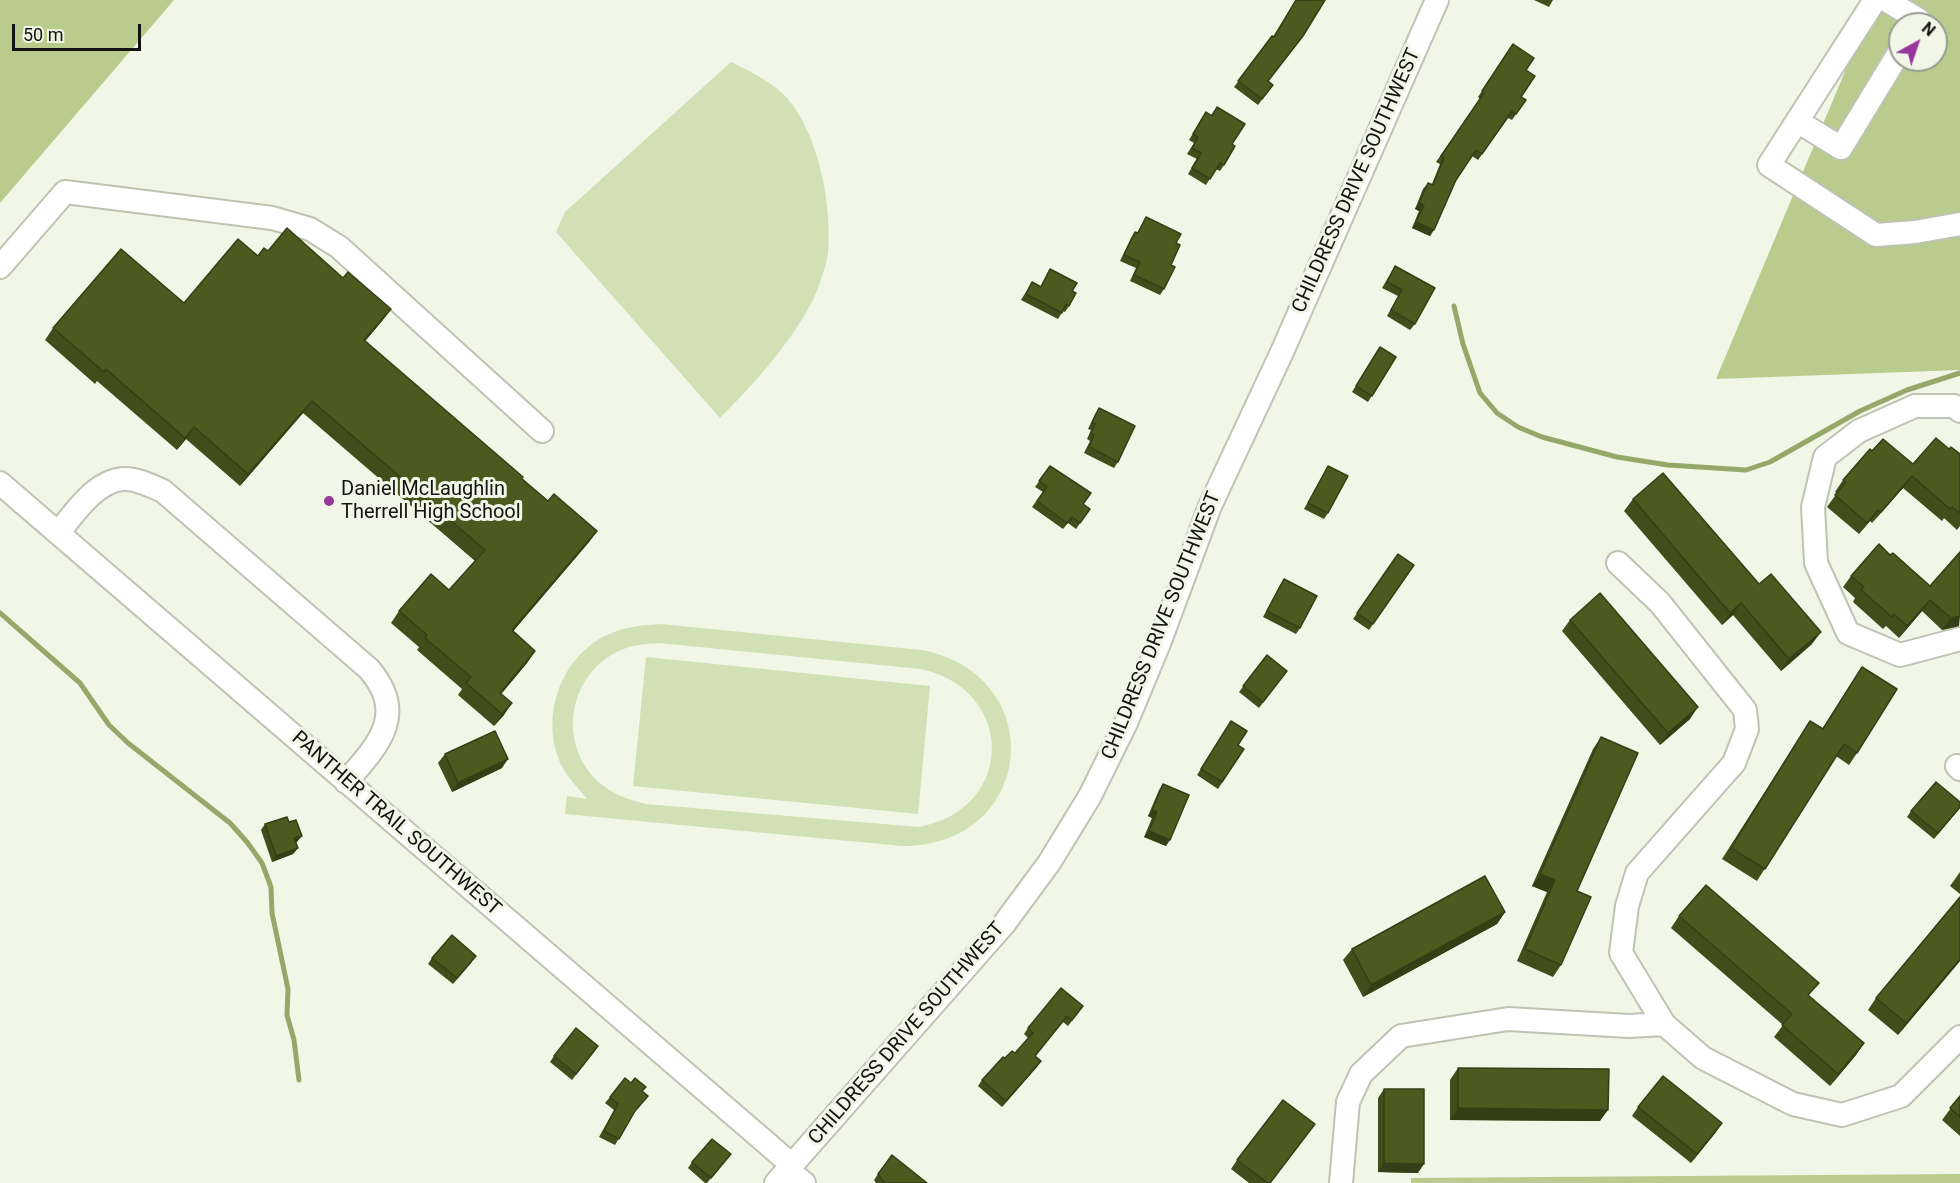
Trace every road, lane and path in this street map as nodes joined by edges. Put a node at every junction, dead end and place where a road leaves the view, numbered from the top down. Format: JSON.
{"nodes":[{"id":1,"x":1437,"y":0,"type":"edge"},
{"id":2,"x":1875,"y":0,"type":"edge"},
{"id":3,"x":1886,"y":0,"type":"edge"},
{"id":4,"x":1906,"y":12,"type":"edge"},
{"id":5,"x":1888,"y":71,"type":"edge"},
{"id":6,"x":1797,"y":121,"type":"junction"},
{"id":7,"x":1960,"y":224,"type":"edge"},
{"id":8,"x":0,"y":267,"type":"edge"},
{"id":9,"x":1960,"y":411,"type":"edge"},
{"id":10,"x":542,"y":431,"type":"dead end"},
{"id":11,"x":0,"y":483,"type":"edge"},
{"id":12,"x":58,"y":533,"type":"junction"},
{"id":13,"x":1618,"y":563,"type":"dead end"},
{"id":14,"x":1960,"y":639,"type":"edge"},
{"id":15,"x":346,"y":782,"type":"junction"},
{"id":16,"x":1664,"y":1024,"type":"junction"},
{"id":17,"x":1960,"y":1037,"type":"edge"},
{"id":18,"x":790,"y":1175,"type":"edge"},
{"id":19,"x":1341,"y":1183,"type":"edge"}],
"edges":[{"from":1,"to":18,"type":"street","name":"CHILDRESS DRIVE SOUTHWEST"},
{"from":2,"to":6,"type":"street"},
{"from":3,"to":4,"type":"street"},
{"from":5,"to":6,"type":"street"},
{"from":6,"to":7,"type":"street"},
{"from":8,"to":10,"type":"street"},
{"from":9,"to":14,"type":"street"},
{"from":11,"to":12,"type":"street","name":"PANTHER TRAIL SOUTHWEST"},
{"from":12,"to":15,"type":"street","name":"PANTHER TRAIL SOUTHWEST"},
{"from":12,"to":15,"type":"street"},
{"from":13,"to":16,"type":"street"},
{"from":15,"to":18,"type":"street","name":"PANTHER TRAIL SOUTHWEST"},
{"from":16,"to":17,"type":"street"},
{"from":16,"to":19,"type":"street"}]}
